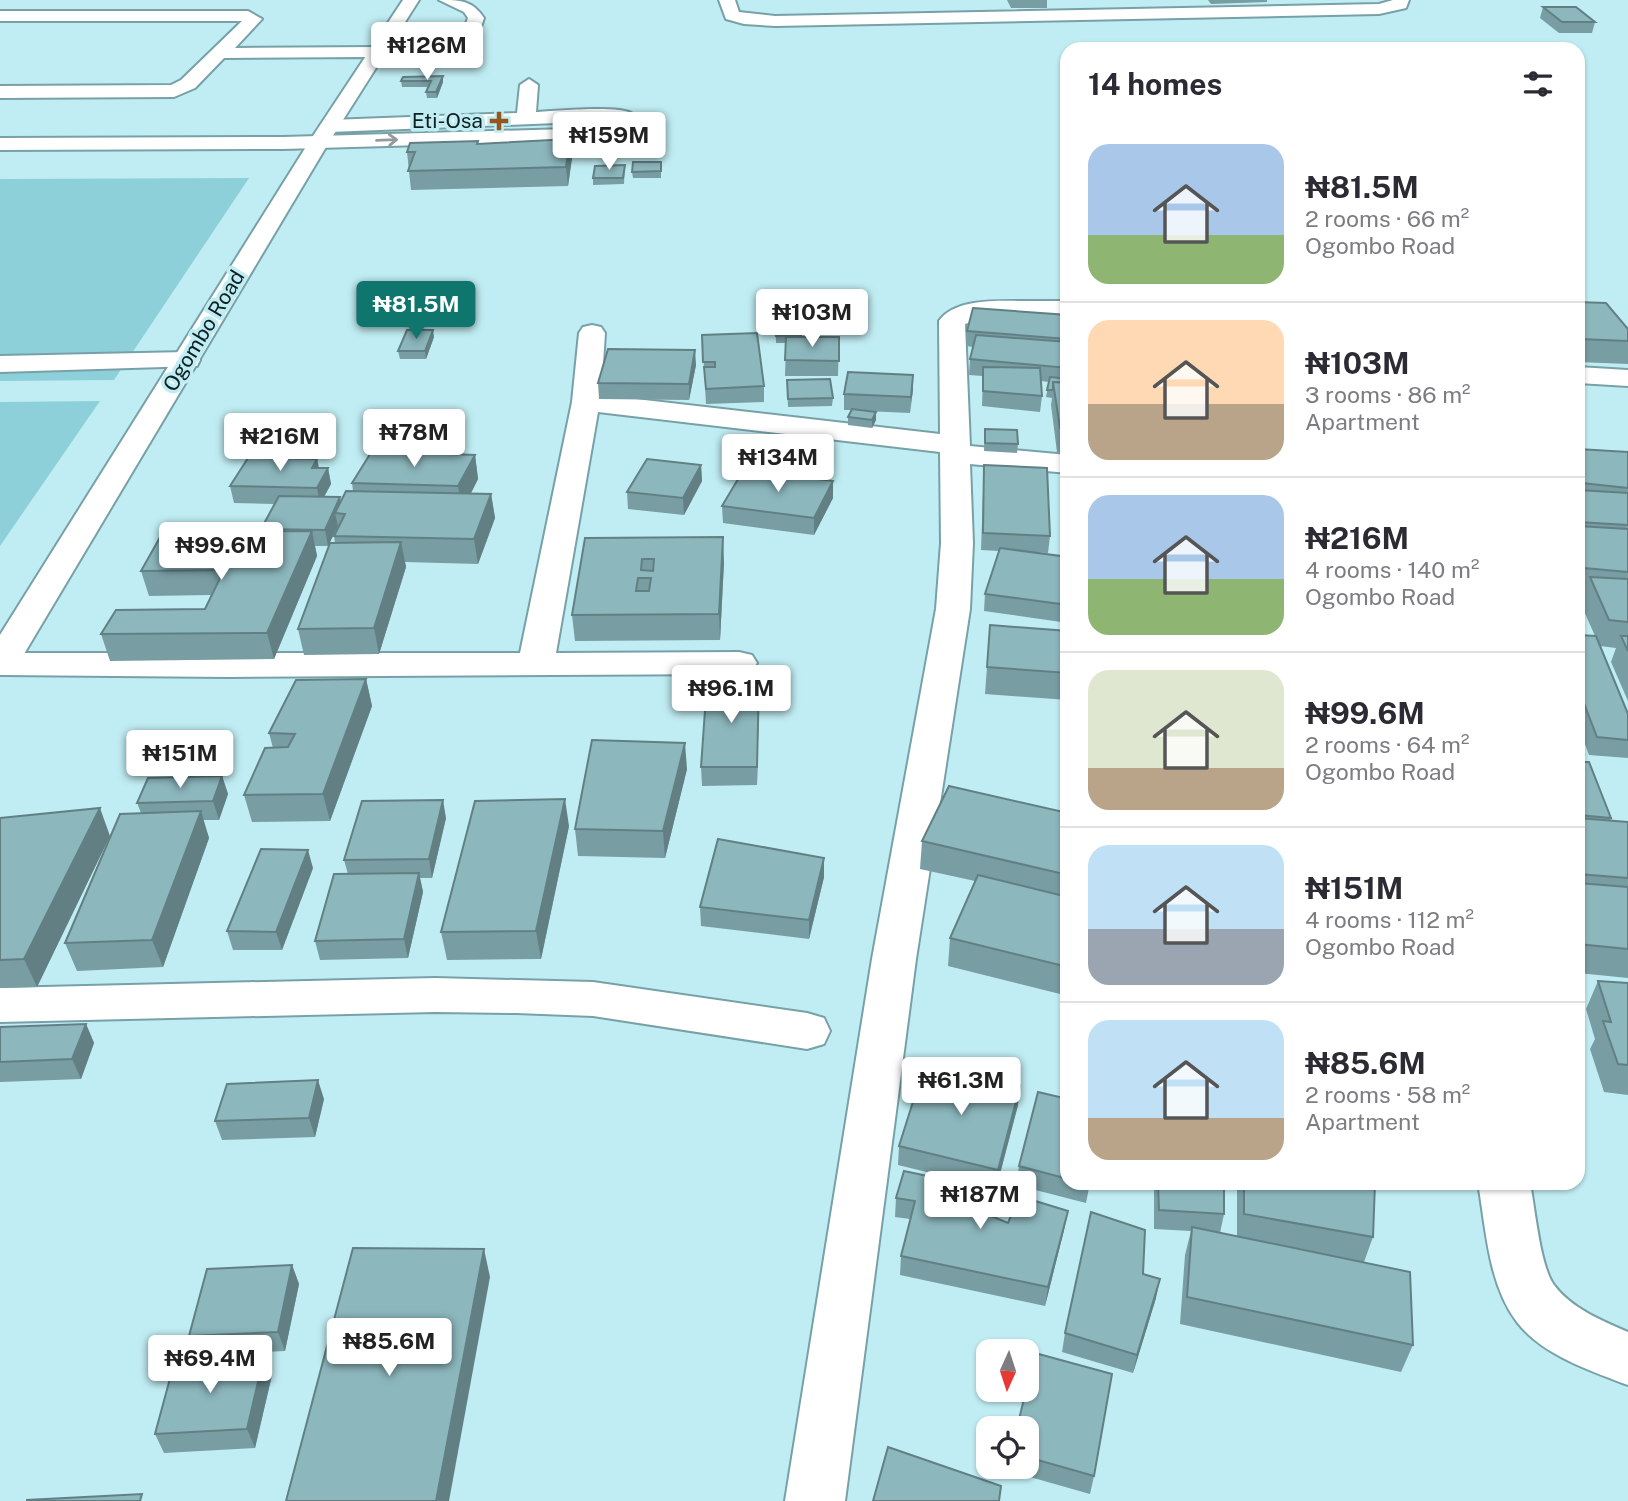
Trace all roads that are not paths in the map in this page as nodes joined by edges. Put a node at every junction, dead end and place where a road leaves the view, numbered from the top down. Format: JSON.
{"nodes":[{"id":1,"x":411,"y":0,"type":"edge"},
{"id":2,"x":447,"y":0,"type":"edge"},
{"id":3,"x":727,"y":0,"type":"edge"},
{"id":4,"x":1170,"y":0,"type":"edge"},
{"id":5,"x":1401,"y":0,"type":"edge"},
{"id":6,"x":1183,"y":13,"type":"junction"},
{"id":7,"x":0,"y":16,"type":"edge"},
{"id":8,"x":224,"y":49,"type":"junction"},
{"id":9,"x":378,"y":52,"type":"junction"},
{"id":10,"x":529,"y":85,"type":"dead end"},
{"id":11,"x":0,"y":92,"type":"edge"},
{"id":12,"x":526,"y":118,"type":"junction"},
{"id":13,"x":324,"y":134,"type":"junction"},
{"id":14,"x":0,"y":144,"type":"edge"},
{"id":15,"x":1060,"y":309,"type":"edge"},
{"id":16,"x":592,"y":333,"type":"dead end"},
{"id":17,"x":187,"y":360,"type":"junction"},
{"id":18,"x":0,"y":364,"type":"edge"},
{"id":19,"x":1585,"y":375,"type":"edge"},
{"id":20,"x":1628,"y":378,"type":"edge"},
{"id":21,"x":586,"y":402,"type":"junction"},
{"id":22,"x":956,"y":449,"type":"junction"},
{"id":23,"x":1060,"y":463,"type":"edge"},
{"id":24,"x":739,"y":663,"type":"dead end"},
{"id":25,"x":0,"y":664,"type":"edge"},
{"id":26,"x":536,"y":665,"type":"junction"},
{"id":27,"x":0,"y":1005,"type":"edge"},
{"id":28,"x":807,"y":1031,"type":"dead end"},
{"id":29,"x":1505,"y":1190,"type":"edge"},
{"id":30,"x":1628,"y":1359,"type":"edge"},
{"id":31,"x":814,"y":1501,"type":"edge"}],
"edges":[{"from":1,"to":9,"type":"street","name":"Ogombo Road"},
{"from":2,"to":9,"type":"street"},
{"from":3,"to":6,"type":"street"},
{"from":4,"to":6,"type":"street"},
{"from":5,"to":6,"type":"street"},
{"from":7,"to":8,"type":"street"},
{"from":8,"to":9,"type":"street"},
{"from":8,"to":11,"type":"street"},
{"from":9,"to":13,"type":"street","name":"Ogombo Road"},
{"from":10,"to":12,"type":"street"},
{"from":12,"to":13,"type":"street"},
{"from":13,"to":12,"type":"street","one_way":true},
{"from":13,"to":14,"type":"street"},
{"from":13,"to":17,"type":"street","name":"Ogombo Road"},
{"from":15,"to":22,"type":"street"},
{"from":16,"to":21,"type":"street"},
{"from":17,"to":18,"type":"street"},
{"from":17,"to":25,"type":"street","name":"Ogombo Road"},
{"from":19,"to":20,"type":"street"},
{"from":21,"to":22,"type":"street"},
{"from":21,"to":26,"type":"street"},
{"from":22,"to":23,"type":"street"},
{"from":22,"to":31,"type":"street"},
{"from":24,"to":26,"type":"street"},
{"from":25,"to":26,"type":"street"},
{"from":27,"to":28,"type":"street"},
{"from":29,"to":30,"type":"street"}]}
